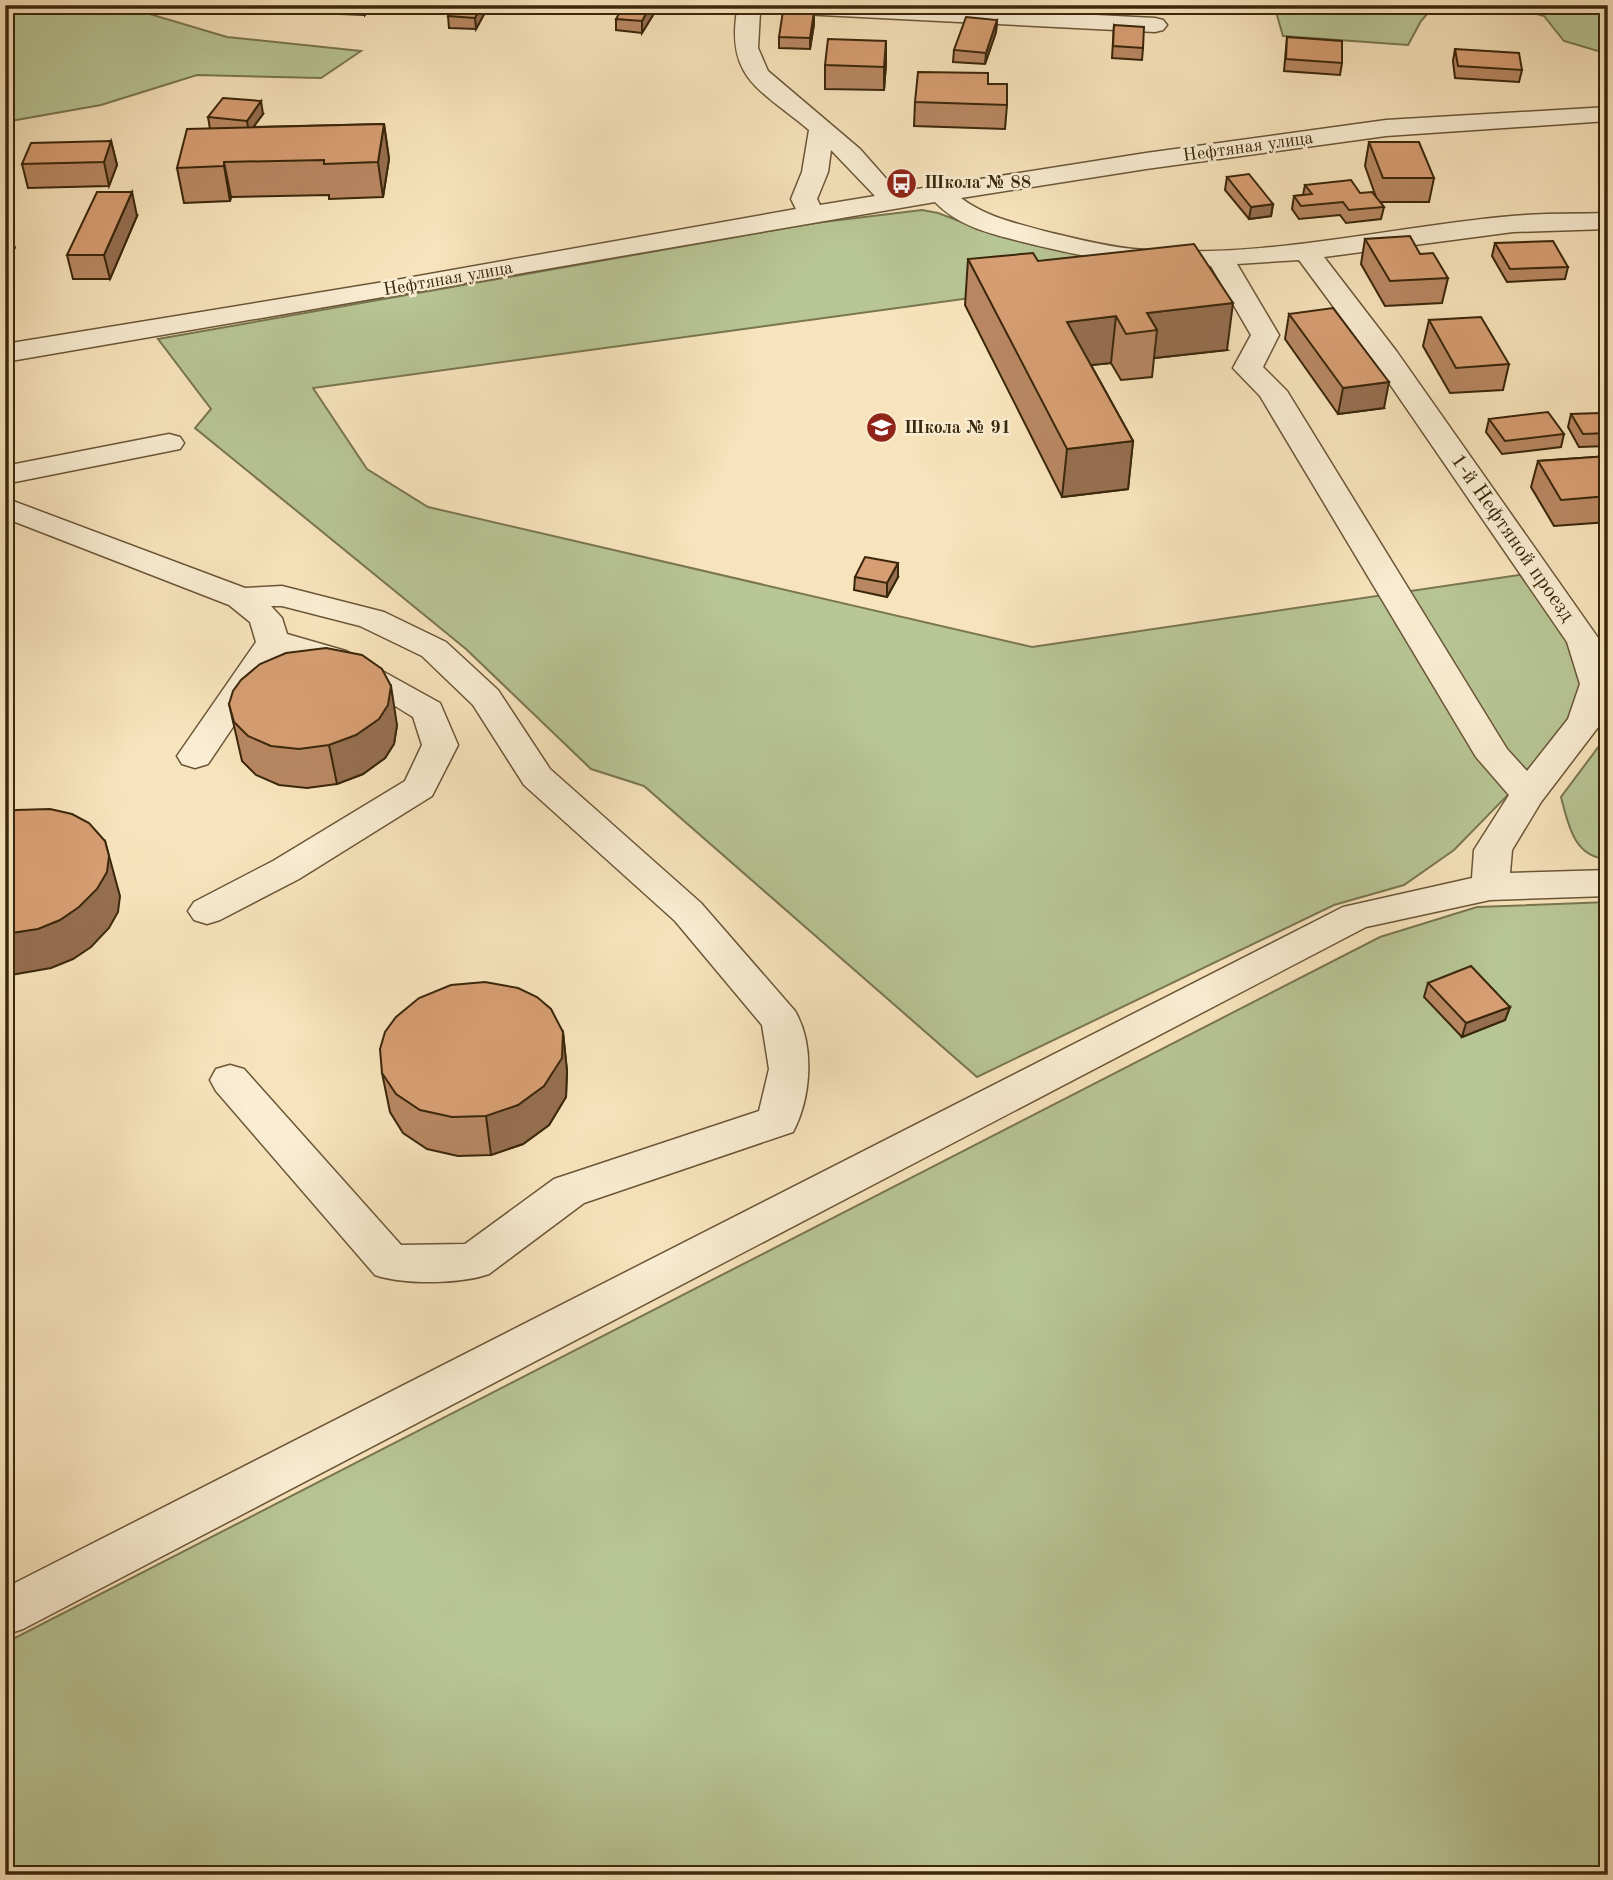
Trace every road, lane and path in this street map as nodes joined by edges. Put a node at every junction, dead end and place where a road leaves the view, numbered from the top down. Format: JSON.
{"nodes":[{"id":1,"x":750,"y":5,"type":"edge"},
{"id":2,"x":758,"y":5,"type":"edge"},
{"id":3,"x":1155,"y":25,"type":"dead end"},
{"id":4,"x":1608,"y":114,"type":"edge"},
{"id":5,"x":822,"y":128,"type":"junction"},
{"id":6,"x":943,"y":195,"type":"junction"},
{"id":7,"x":891,"y":201,"type":"junction"},
{"id":8,"x":811,"y":214,"type":"junction"},
{"id":9,"x":1608,"y":221,"type":"edge"},
{"id":10,"x":1306,"y":251,"type":"junction"},
{"id":11,"x":1220,"y":258,"type":"junction"},
{"id":12,"x":5,"y":353,"type":"edge"},
{"id":13,"x":169,"y":443,"type":"dead end"},
{"id":14,"x":5,"y":475,"type":"edge"},
{"id":15,"x":5,"y":508,"type":"edge"},
{"id":16,"x":241,"y":598,"type":"junction"},
{"id":17,"x":273,"y":642,"type":"junction"},
{"id":18,"x":195,"y":755,"type":"dead end"},
{"id":19,"x":1528,"y":794,"type":"junction"},
{"id":20,"x":1608,"y":883,"type":"edge"},
{"id":21,"x":1490,"y":887,"type":"junction"},
{"id":22,"x":207,"y":911,"type":"dead end"},
{"id":23,"x":230,"y":1080,"type":"dead end"},
{"id":24,"x":5,"y":1613,"type":"edge"}],
"edges":[{"from":1,"to":5,"type":"street"},
{"from":2,"to":3,"type":"street"},
{"from":4,"to":6,"type":"street","name":"Нефтяная улица"},
{"from":5,"to":7,"type":"street"},
{"from":5,"to":8,"type":"street"},
{"from":6,"to":7,"type":"street","name":"Нефтяная улица"},
{"from":6,"to":11,"type":"street"},
{"from":7,"to":8,"type":"street","name":"Нефтяная улица"},
{"from":8,"to":12,"type":"street","name":"Нефтяная улица"},
{"from":9,"to":10,"type":"street"},
{"from":10,"to":11,"type":"street"},
{"from":10,"to":19,"type":"street","name":"1-й Нефтяной проезд"},
{"from":11,"to":19,"type":"street"},
{"from":13,"to":14,"type":"street"},
{"from":15,"to":16,"type":"street"},
{"from":16,"to":17,"type":"street"},
{"from":16,"to":23,"type":"street"},
{"from":17,"to":18,"type":"street"},
{"from":17,"to":22,"type":"street"},
{"from":19,"to":21,"type":"street","name":"1-й Нефтяной проезд"},
{"from":20,"to":21,"type":"street"},
{"from":21,"to":24,"type":"street"}]}
